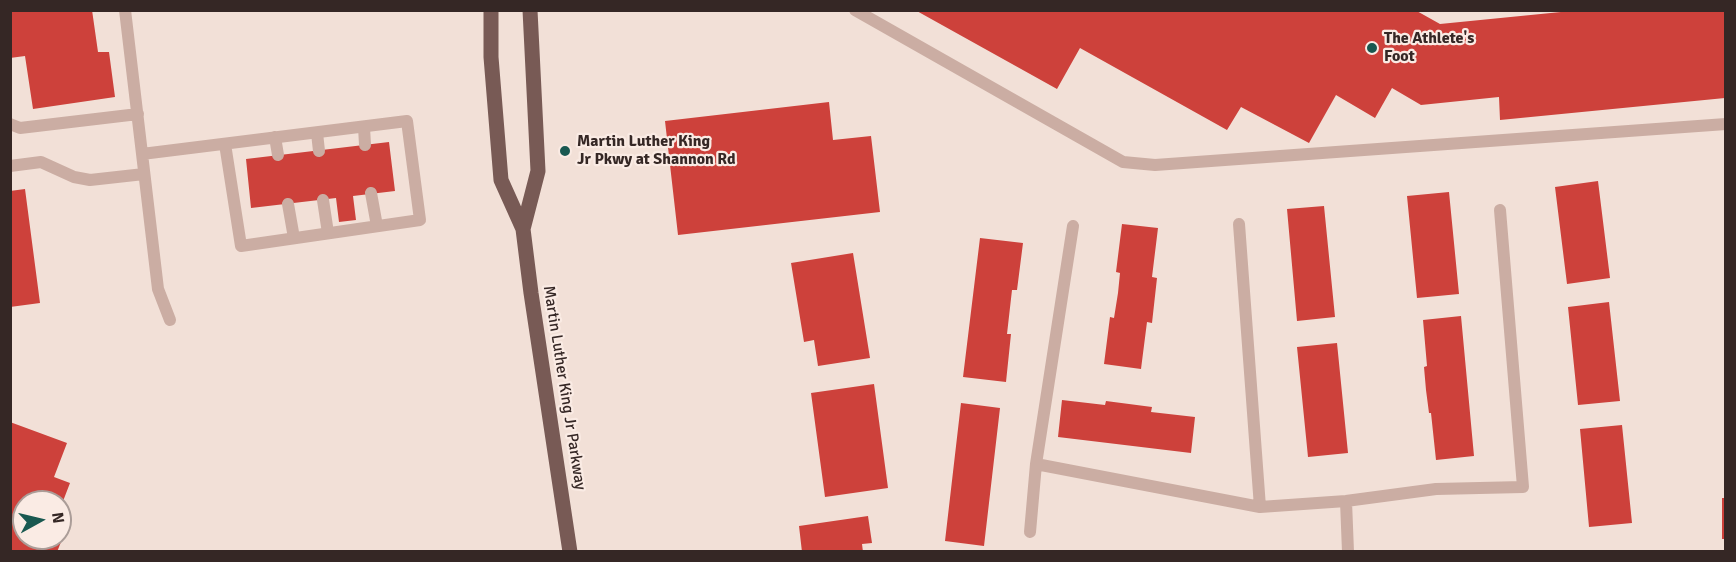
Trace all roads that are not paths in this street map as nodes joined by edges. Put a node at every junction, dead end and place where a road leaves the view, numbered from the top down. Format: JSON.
{"nodes":[{"id":1,"x":125,"y":10,"type":"edge"},
{"id":2,"x":491,"y":10,"type":"edge"},
{"id":3,"x":530,"y":10,"type":"edge"},
{"id":4,"x":855,"y":10,"type":"edge"},
{"id":5,"x":138,"y":114,"type":"junction"},
{"id":6,"x":10,"y":124,"type":"edge"},
{"id":7,"x":1725,"y":124,"type":"edge"},
{"id":8,"x":363,"y":127,"type":"junction"},
{"id":9,"x":317,"y":133,"type":"junction"},
{"id":10,"x":275,"y":137,"type":"junction"},
{"id":11,"x":225,"y":144,"type":"junction"},
{"id":12,"x":365,"y":145,"type":"dead end"},
{"id":13,"x":319,"y":151,"type":"dead end"},
{"id":14,"x":142,"y":154,"type":"junction"},
{"id":15,"x":278,"y":155,"type":"dead end"},
{"id":16,"x":10,"y":166,"type":"edge"},
{"id":17,"x":144,"y":174,"type":"junction"},
{"id":18,"x":371,"y":194,"type":"dead end"},
{"id":19,"x":323,"y":200,"type":"dead end"},
{"id":20,"x":288,"y":204,"type":"dead end"},
{"id":21,"x":1500,"y":210,"type":"dead end"},
{"id":22,"x":1239,"y":224,"type":"dead end"},
{"id":23,"x":377,"y":226,"type":"junction"},
{"id":24,"x":1073,"y":226,"type":"dead end"},
{"id":25,"x":523,"y":229,"type":"junction"},
{"id":26,"x":328,"y":233,"type":"junction"},
{"id":27,"x":294,"y":238,"type":"junction"},
{"id":28,"x":170,"y":320,"type":"dead end"},
{"id":29,"x":1036,"y":464,"type":"junction"},
{"id":30,"x":1346,"y":501,"type":"junction"},
{"id":31,"x":1260,"y":507,"type":"junction"},
{"id":32,"x":1030,"y":532,"type":"dead end"},
{"id":33,"x":570,"y":552,"type":"edge"},
{"id":34,"x":1348,"y":552,"type":"edge"}],
"edges":[{"from":1,"to":5,"type":"lane"},
{"from":2,"to":25,"type":"main road","name":"Martin Luther King Jr Parkway"},
{"from":3,"to":25,"type":"main road","name":"Martin Luther King Jr Parkway"},
{"from":4,"to":7,"type":"lane"},
{"from":5,"to":6,"type":"lane"},
{"from":5,"to":14,"type":"lane"},
{"from":8,"to":9,"type":"lane"},
{"from":8,"to":12,"type":"lane"},
{"from":8,"to":23,"type":"lane"},
{"from":9,"to":10,"type":"lane"},
{"from":9,"to":13,"type":"lane"},
{"from":10,"to":11,"type":"lane"},
{"from":10,"to":15,"type":"lane"},
{"from":11,"to":14,"type":"lane"},
{"from":11,"to":27,"type":"lane"},
{"from":14,"to":17,"type":"lane"},
{"from":16,"to":17,"type":"lane"},
{"from":17,"to":28,"type":"lane"},
{"from":18,"to":23,"type":"lane"},
{"from":19,"to":26,"type":"lane"},
{"from":20,"to":27,"type":"lane"},
{"from":21,"to":30,"type":"lane"},
{"from":22,"to":31,"type":"lane"},
{"from":23,"to":26,"type":"lane"},
{"from":24,"to":29,"type":"lane"},
{"from":25,"to":33,"type":"main road","name":"Martin Luther King Jr Parkway"},
{"from":26,"to":27,"type":"lane"},
{"from":29,"to":31,"type":"lane"},
{"from":29,"to":32,"type":"lane"},
{"from":30,"to":31,"type":"lane"},
{"from":30,"to":34,"type":"lane"}]}
